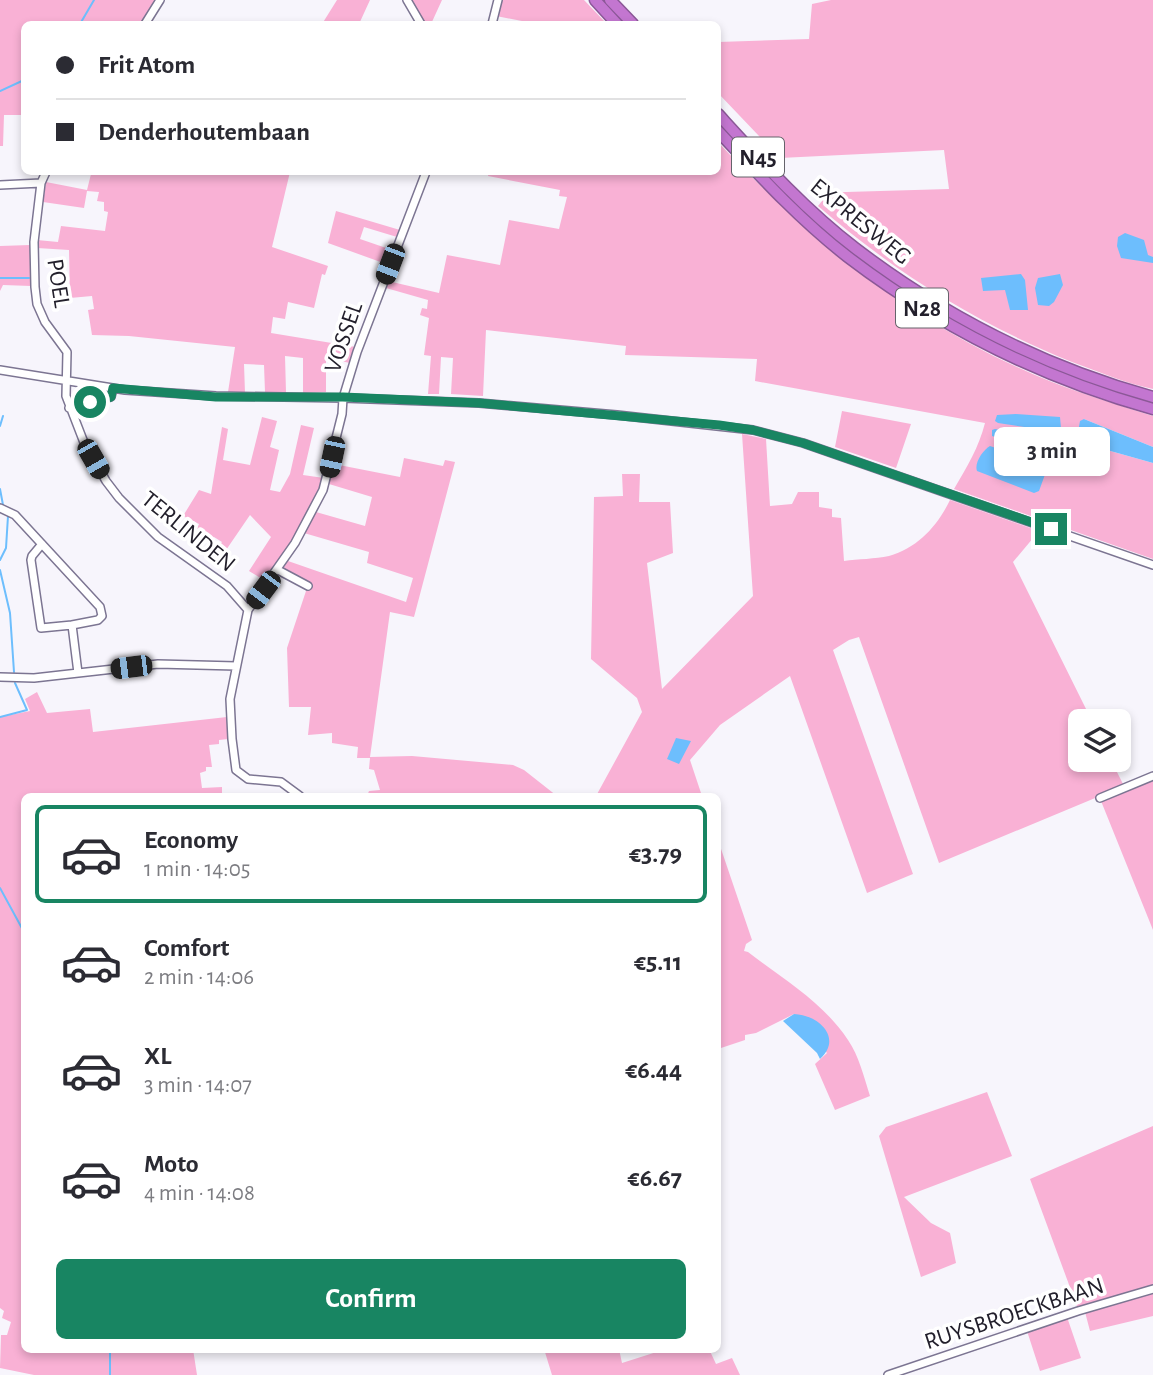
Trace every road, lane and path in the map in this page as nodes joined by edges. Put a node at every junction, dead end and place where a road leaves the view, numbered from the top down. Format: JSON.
{"nodes":[{"id":1,"x":160,"y":0,"type":"edge"},
{"id":2,"x":407,"y":0,"type":"edge"},
{"id":3,"x":498,"y":0,"type":"edge"},
{"id":4,"x":595,"y":0,"type":"edge"},
{"id":5,"x":610,"y":0,"type":"edge"},
{"id":6,"x":147,"y":21,"type":"edge"},
{"id":7,"x":419,"y":21,"type":"edge"},
{"id":8,"x":493,"y":21,"type":"edge"},
{"id":9,"x":614,"y":21,"type":"edge"},
{"id":10,"x":630,"y":21,"type":"edge"},
{"id":11,"x":721,"y":117,"type":"edge"},
{"id":12,"x":721,"y":134,"type":"edge"},
{"id":13,"x":45,"y":175,"type":"edge"},
{"id":14,"x":425,"y":175,"type":"edge"},
{"id":15,"x":41,"y":183,"type":"junction"},
{"id":16,"x":0,"y":185,"type":"edge"},
{"id":17,"x":795,"y":202,"type":"junction"},
{"id":18,"x":0,"y":370,"type":"edge"},
{"id":19,"x":67,"y":382,"type":"junction"},
{"id":20,"x":113,"y":388,"type":"junction"},
{"id":21,"x":343,"y":397,"type":"junction"},
{"id":22,"x":1153,"y":397,"type":"edge"},
{"id":23,"x":69,"y":408,"type":"junction"},
{"id":24,"x":1153,"y":409,"type":"edge"},
{"id":25,"x":0,"y":508,"type":"edge"},
{"id":26,"x":42,"y":544,"type":"junction"},
{"id":27,"x":1153,"y":565,"type":"edge"},
{"id":28,"x":278,"y":570,"type":"junction"},
{"id":29,"x":308,"y":586,"type":"dead end"},
{"id":30,"x":248,"y":610,"type":"junction"},
{"id":31,"x":72,"y":625,"type":"junction"},
{"id":32,"x":236,"y":666,"type":"junction"},
{"id":33,"x":78,"y":674,"type":"junction"},
{"id":34,"x":0,"y":677,"type":"edge"},
{"id":35,"x":1153,"y":776,"type":"edge"},
{"id":36,"x":296,"y":793,"type":"edge"},
{"id":37,"x":1100,"y":798,"type":"dead end"},
{"id":38,"x":1153,"y":1289,"type":"edge"},
{"id":39,"x":888,"y":1375,"type":"edge"}],
"edges":[{"from":1,"to":6,"type":"street"},
{"from":2,"to":7,"type":"street"},
{"from":3,"to":8,"type":"street"},
{"from":4,"to":9,"type":"highway"},
{"from":5,"to":10,"type":"highway"},
{"from":11,"to":17,"type":"highway","name":"EXPRESWEG","number":"N45"},
{"from":12,"to":17,"type":"highway","name":"EXPRESWEG","number":"N45"},
{"from":13,"to":15,"type":"street","name":"POEL"},
{"from":14,"to":21,"type":"street","name":"VOSSEL"},
{"from":15,"to":16,"type":"street"},
{"from":15,"to":19,"type":"street","name":"POEL"},
{"from":17,"to":22,"type":"highway","name":"EXPRESWEG","number":"N28"},
{"from":17,"to":24,"type":"highway","name":"EXPRESWEG","number":"N28"},
{"from":18,"to":19,"type":"street"},
{"from":19,"to":20,"type":"street"},
{"from":19,"to":23,"type":"street","name":"TERLINDEN"},
{"from":20,"to":21,"type":"street"},
{"from":20,"to":23,"type":"street"},
{"from":21,"to":27,"type":"street"},
{"from":21,"to":28,"type":"street","name":"VOSSEL"},
{"from":23,"to":30,"type":"street","name":"TERLINDEN"},
{"from":25,"to":26,"type":"street"},
{"from":26,"to":31,"type":"street"},
{"from":26,"to":31,"type":"street"},
{"from":28,"to":29,"type":"street"},
{"from":28,"to":30,"type":"street","name":"VOSSEL"},
{"from":30,"to":32,"type":"street"},
{"from":31,"to":33,"type":"street"},
{"from":32,"to":33,"type":"street"},
{"from":32,"to":36,"type":"street"},
{"from":33,"to":34,"type":"street"},
{"from":35,"to":37,"type":"street"},
{"from":38,"to":39,"type":"street","name":"RUYSBROECKBAAN"}]}
